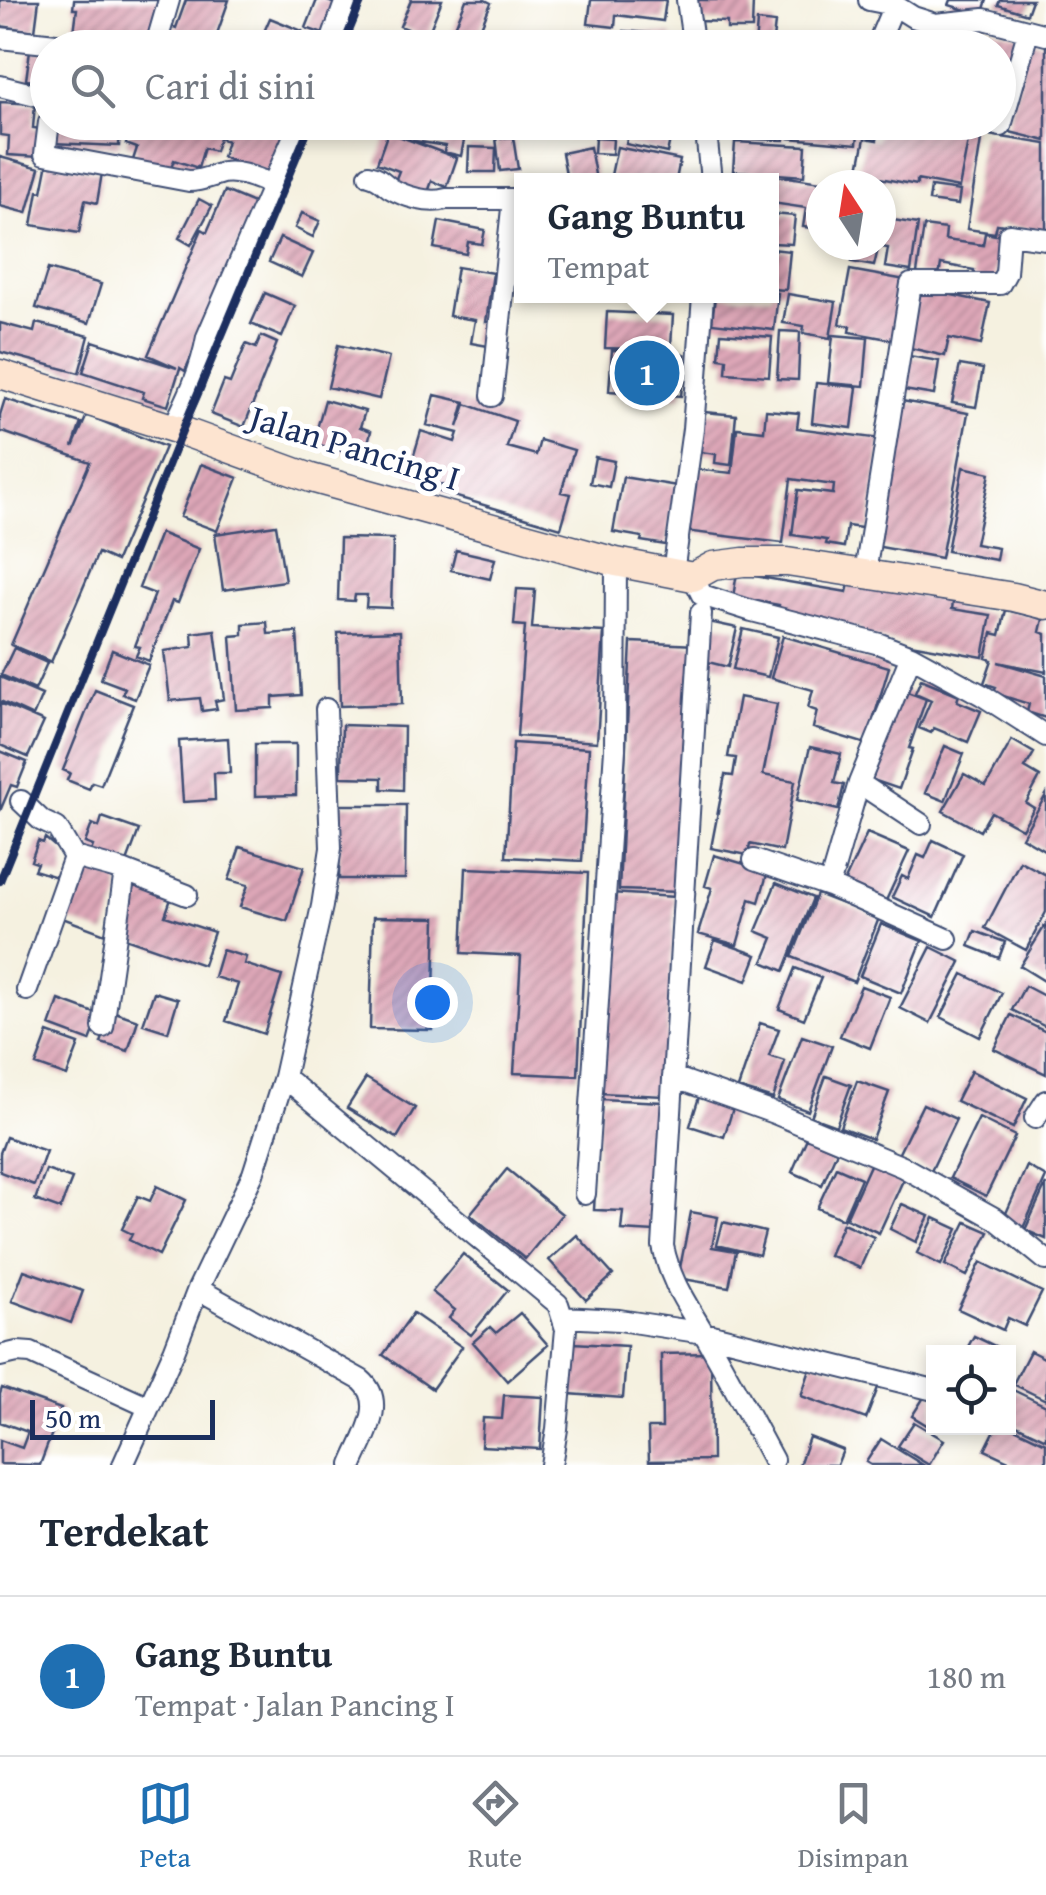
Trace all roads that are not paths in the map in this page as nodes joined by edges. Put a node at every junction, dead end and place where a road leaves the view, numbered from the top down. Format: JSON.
{"nodes":[{"id":1,"x":170,"y":0,"type":"edge"},
{"id":2,"x":346,"y":0,"type":"edge"},
{"id":3,"x":687,"y":0,"type":"edge"},
{"id":4,"x":869,"y":0,"type":"edge"},
{"id":5,"x":894,"y":6,"type":"junction"},
{"id":6,"x":987,"y":9,"type":"edge"},
{"id":7,"x":161,"y":30,"type":"edge"},
{"id":8,"x":335,"y":30,"type":"edge"},
{"id":9,"x":691,"y":30,"type":"edge"},
{"id":10,"x":884,"y":30,"type":"edge"},
{"id":11,"x":1037,"y":34,"type":"edge"},
{"id":12,"x":0,"y":38,"type":"edge"},
{"id":13,"x":30,"y":41,"type":"edge"},
{"id":14,"x":0,"y":86,"type":"edge"},
{"id":15,"x":1016,"y":86,"type":"edge"},
{"id":16,"x":30,"y":94,"type":"edge"},
{"id":17,"x":47,"y":140,"type":"edge"},
{"id":18,"x":293,"y":140,"type":"edge"},
{"id":19,"x":707,"y":140,"type":"edge"},
{"id":20,"x":709,"y":173,"type":"edge"},
{"id":21,"x":369,"y":175,"type":"dead end"},
{"id":22,"x":274,"y":185,"type":"junction"},
{"id":23,"x":514,"y":199,"type":"edge"},
{"id":24,"x":514,"y":229,"type":"edge"},
{"id":25,"x":1046,"y":238,"type":"edge"},
{"id":26,"x":702,"y":303,"type":"edge"},
{"id":27,"x":0,"y":374,"type":"edge"},
{"id":28,"x":492,"y":396,"type":"dead end"},
{"id":29,"x":173,"y":428,"type":"junction"},
{"id":30,"x":616,"y":562,"type":"junction"},
{"id":31,"x":865,"y":573,"type":"junction"},
{"id":32,"x":683,"y":575,"type":"junction"},
{"id":33,"x":1046,"y":606,"type":"edge"},
{"id":34,"x":701,"y":613,"type":"dead end"},
{"id":35,"x":911,"y":656,"type":"junction"},
{"id":36,"x":326,"y":709,"type":"dead end"},
{"id":37,"x":1046,"y":736,"type":"edge"},
{"id":38,"x":859,"y":784,"type":"junction"},
{"id":39,"x":21,"y":801,"type":"dead end"},
{"id":40,"x":921,"y":824,"type":"dead end"},
{"id":41,"x":74,"y":856,"type":"junction"},
{"id":42,"x":754,"y":860,"type":"dead end"},
{"id":43,"x":125,"y":871,"type":"junction"},
{"id":44,"x":829,"y":886,"type":"junction"},
{"id":45,"x":187,"y":894,"type":"dead end"},
{"id":46,"x":947,"y":939,"type":"dead end"},
{"id":47,"x":27,"y":990,"type":"dead end"},
{"id":48,"x":103,"y":1026,"type":"dead end"},
{"id":49,"x":284,"y":1077,"type":"junction"},
{"id":50,"x":673,"y":1077,"type":"junction"},
{"id":51,"x":585,"y":1194,"type":"dead end"},
{"id":52,"x":1046,"y":1260,"type":"edge"},
{"id":53,"x":198,"y":1289,"type":"junction"},
{"id":54,"x":563,"y":1318,"type":"junction"},
{"id":55,"x":704,"y":1334,"type":"junction"},
{"id":56,"x":0,"y":1356,"type":"edge"},
{"id":57,"x":926,"y":1388,"type":"edge"},
{"id":58,"x":149,"y":1407,"type":"junction"},
{"id":59,"x":774,"y":1460,"type":"dead end"},
{"id":60,"x":123,"y":1465,"type":"edge"},
{"id":61,"x":352,"y":1465,"type":"edge"},
{"id":62,"x":551,"y":1465,"type":"edge"}],
"edges":[{"from":1,"to":7,"type":"street"},
{"from":2,"to":8,"type":"street"},
{"from":3,"to":9,"type":"street"},
{"from":4,"to":5,"type":"street"},
{"from":5,"to":6,"type":"street"},
{"from":5,"to":10,"type":"street"},
{"from":6,"to":11,"type":"street"},
{"from":11,"to":15,"type":"street"},
{"from":12,"to":13,"type":"street"},
{"from":14,"to":16,"type":"street"},
{"from":17,"to":22,"type":"street"},
{"from":18,"to":22,"type":"street"},
{"from":19,"to":20,"type":"street"},
{"from":21,"to":23,"type":"street"},
{"from":22,"to":29,"type":"street"},
{"from":24,"to":28,"type":"street"},
{"from":25,"to":31,"type":"street"},
{"from":26,"to":32,"type":"street"},
{"from":27,"to":29,"type":"main road","name":"Jalan Pancing I"},
{"from":29,"to":30,"type":"main road","name":"Jalan Pancing I"},
{"from":30,"to":32,"type":"main road","name":"Jalan Pancing I"},
{"from":30,"to":51,"type":"street"},
{"from":31,"to":32,"type":"main road","name":"Jalan Pancing I"},
{"from":31,"to":33,"type":"main road","name":"Jalan Pancing I"},
{"from":32,"to":35,"type":"street","name":"Jalan Pancing I"},
{"from":34,"to":50,"type":"street"},
{"from":35,"to":37,"type":"street","name":"Jalan Pancing I"},
{"from":35,"to":38,"type":"street"},
{"from":36,"to":49,"type":"street"},
{"from":38,"to":40,"type":"street"},
{"from":38,"to":44,"type":"street"},
{"from":39,"to":41,"type":"street"},
{"from":41,"to":43,"type":"street"},
{"from":41,"to":47,"type":"street"},
{"from":42,"to":44,"type":"street"},
{"from":43,"to":45,"type":"street"},
{"from":43,"to":48,"type":"street"},
{"from":44,"to":46,"type":"street"},
{"from":49,"to":53,"type":"street"},
{"from":49,"to":54,"type":"street"},
{"from":50,"to":52,"type":"street"},
{"from":50,"to":55,"type":"street"},
{"from":53,"to":58,"type":"street"},
{"from":53,"to":61,"type":"street"},
{"from":54,"to":55,"type":"street"},
{"from":54,"to":62,"type":"street"},
{"from":55,"to":57,"type":"street"},
{"from":55,"to":59,"type":"street"},
{"from":56,"to":58,"type":"street"},
{"from":58,"to":60,"type":"street"}]}
